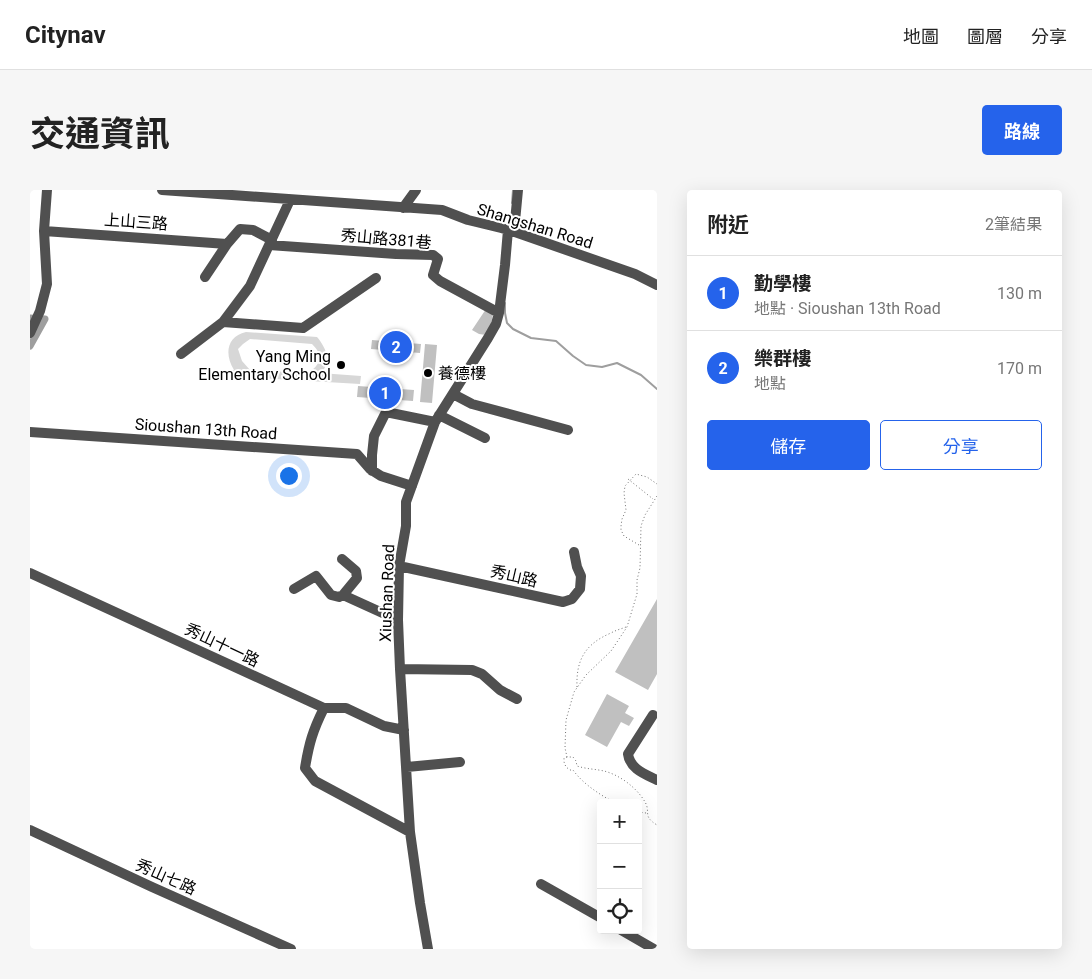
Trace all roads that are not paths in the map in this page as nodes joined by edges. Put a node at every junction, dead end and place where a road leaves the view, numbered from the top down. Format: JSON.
{"nodes":[{"id":1,"x":47,"y":190,"type":"edge"},
{"id":2,"x":162,"y":190,"type":"edge"},
{"id":3,"x":416,"y":190,"type":"edge"},
{"id":4,"x":518,"y":190,"type":"edge"},
{"id":5,"x":253,"y":193,"type":"edge"},
{"id":6,"x":290,"y":200,"type":"junction"},
{"id":7,"x":403,"y":208,"type":"junction"},
{"id":8,"x":44,"y":231,"type":"junction"},
{"id":9,"x":511,"y":231,"type":"junction"},
{"id":10,"x":270,"y":243,"type":"junction"},
{"id":11,"x":226,"y":244,"type":"junction"},
{"id":12,"x":204,"y":277,"type":"dead end"},
{"id":13,"x":376,"y":278,"type":"dead end"},
{"id":14,"x":657,"y":285,"type":"edge"},
{"id":15,"x":499,"y":313,"type":"junction"},
{"id":16,"x":223,"y":322,"type":"junction"},
{"id":17,"x":30,"y":333,"type":"edge"},
{"id":18,"x":181,"y":354,"type":"dead end"},
{"id":19,"x":453,"y":394,"type":"junction"},
{"id":20,"x":437,"y":419,"type":"junction"},
{"id":21,"x":568,"y":430,"type":"dead end"},
{"id":22,"x":30,"y":432,"type":"edge"},
{"id":23,"x":485,"y":438,"type":"dead end"},
{"id":24,"x":372,"y":471,"type":"junction"},
{"id":25,"x":412,"y":486,"type":"junction"},
{"id":26,"x":574,"y":552,"type":"dead end"},
{"id":27,"x":342,"y":559,"type":"dead end"},
{"id":28,"x":399,"y":566,"type":"junction"},
{"id":29,"x":30,"y":573,"type":"edge"},
{"id":30,"x":294,"y":589,"type":"dead end"},
{"id":31,"x":343,"y":595,"type":"junction"},
{"id":32,"x":398,"y":620,"type":"junction"},
{"id":33,"x":400,"y":669,"type":"junction"},
{"id":34,"x":517,"y":698,"type":"dead end"},
{"id":35,"x":324,"y":708,"type":"junction"},
{"id":36,"x":656,"y":713,"type":"edge"},
{"id":37,"x":404,"y":730,"type":"junction"},
{"id":38,"x":460,"y":762,"type":"dead end"},
{"id":39,"x":407,"y":767,"type":"junction"},
{"id":40,"x":657,"y":780,"type":"edge"},
{"id":41,"x":30,"y":830,"type":"edge"},
{"id":42,"x":410,"y":832,"type":"junction"},
{"id":43,"x":541,"y":884,"type":"dead end"},
{"id":44,"x":597,"y":916,"type":"edge"},
{"id":45,"x":628,"y":934,"type":"edge"},
{"id":46,"x":291,"y":949,"type":"edge"},
{"id":47,"x":428,"y":949,"type":"edge"},
{"id":48,"x":654,"y":949,"type":"edge"}],
"edges":[{"from":1,"to":8,"type":"street"},
{"from":2,"to":5,"type":"street","name":"Shangshan Road"},
{"from":3,"to":7,"type":"street"},
{"from":4,"to":9,"type":"street","name":"Xiushan Road"},
{"from":5,"to":6,"type":"street","name":"Shangshan Road"},
{"from":6,"to":7,"type":"street","name":"Shangshan Road"},
{"from":6,"to":10,"type":"street"},
{"from":7,"to":9,"type":"street","name":"Shangshan Road"},
{"from":8,"to":11,"type":"street","name":"上山三路"},
{"from":8,"to":17,"type":"street"},
{"from":9,"to":14,"type":"street","name":"Shangshan Road"},
{"from":9,"to":15,"type":"street","name":"Xiushan Road"},
{"from":10,"to":11,"type":"street"},
{"from":10,"to":15,"type":"street","name":"秀山路381巷"},
{"from":10,"to":16,"type":"street"},
{"from":11,"to":12,"type":"street"},
{"from":13,"to":16,"type":"street"},
{"from":15,"to":19,"type":"street","name":"Xiushan Road"},
{"from":16,"to":18,"type":"street"},
{"from":19,"to":20,"type":"street","name":"Xiushan Road"},
{"from":19,"to":21,"type":"street"},
{"from":20,"to":23,"type":"street"},
{"from":20,"to":24,"type":"street"},
{"from":20,"to":25,"type":"street","name":"Xiushan Road"},
{"from":22,"to":24,"type":"street","name":"Sioushan 13th Road"},
{"from":24,"to":25,"type":"street","name":"Sioushan 13th Road"},
{"from":25,"to":28,"type":"street","name":"Xiushan Road"},
{"from":26,"to":28,"type":"street","name":"秀山路"},
{"from":27,"to":31,"type":"street"},
{"from":28,"to":32,"type":"street","name":"Xiushan Road"},
{"from":29,"to":35,"type":"street","name":"秀山十一路"},
{"from":30,"to":31,"type":"street"},
{"from":31,"to":32,"type":"street"},
{"from":32,"to":33,"type":"street","name":"Xiushan Road"},
{"from":33,"to":34,"type":"street"},
{"from":33,"to":37,"type":"street","name":"Xiushan Road"},
{"from":35,"to":37,"type":"street","name":"秀山十一路"},
{"from":35,"to":42,"type":"street"},
{"from":36,"to":40,"type":"street"},
{"from":37,"to":39,"type":"street","name":"Xiushan Road"},
{"from":38,"to":39,"type":"street"},
{"from":39,"to":42,"type":"street","name":"Xiushan Road"},
{"from":41,"to":46,"type":"street","name":"秀山七路"},
{"from":42,"to":47,"type":"street","name":"Xiushan Road"},
{"from":43,"to":44,"type":"street"},
{"from":45,"to":48,"type":"street"}]}
